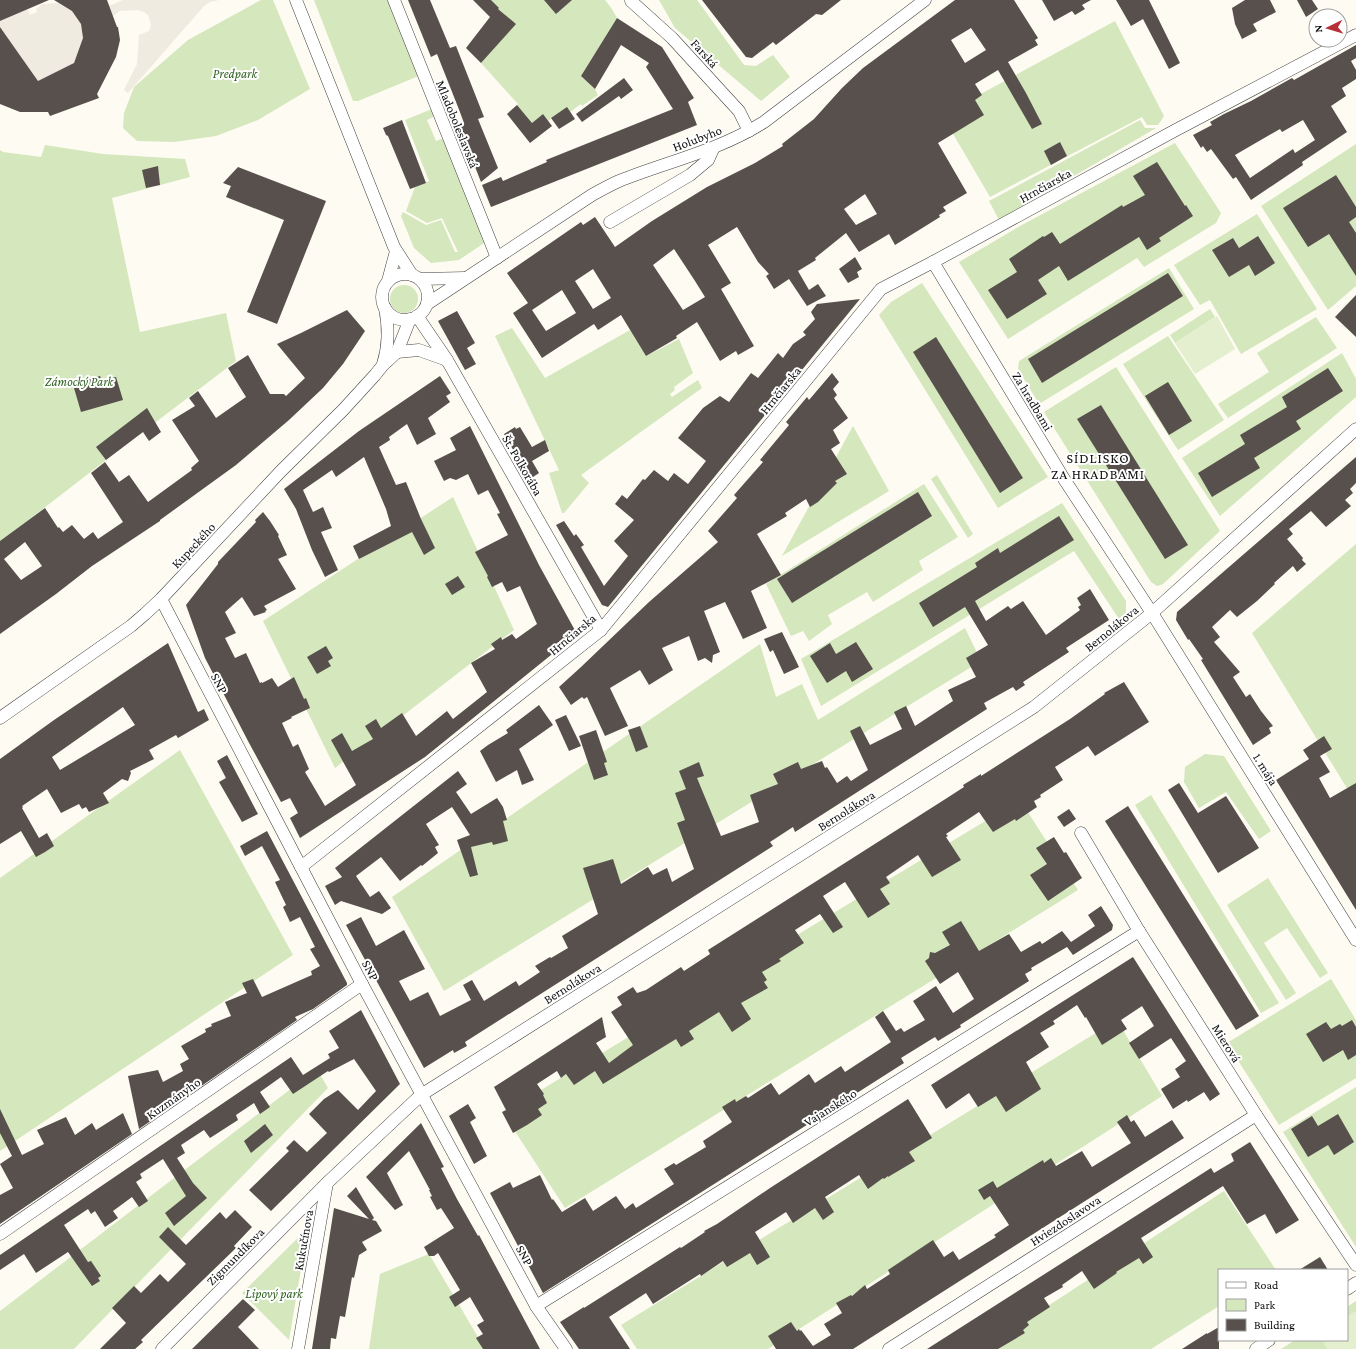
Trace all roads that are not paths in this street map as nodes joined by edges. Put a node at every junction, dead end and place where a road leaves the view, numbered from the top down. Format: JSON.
{"nodes":[{"id":1,"x":296,"y":0,"type":"edge"},
{"id":2,"x":394,"y":0,"type":"edge"},
{"id":3,"x":631,"y":1,"type":"dead end"},
{"id":4,"x":921,"y":1,"type":"edge"},
{"id":5,"x":1356,"y":35,"type":"edge"},
{"id":6,"x":749,"y":131,"type":"junction"},
{"id":7,"x":713,"y":148,"type":"junction"},
{"id":8,"x":610,"y":222,"type":"dead end"},
{"id":9,"x":396,"y":251,"type":"junction"},
{"id":10,"x":497,"y":258,"type":"junction"},
{"id":11,"x":933,"y":262,"type":"junction"},
{"id":12,"x":416,"y":277,"type":"junction"},
{"id":13,"x":465,"y":278,"type":"junction"},
{"id":14,"x":388,"y":281,"type":"junction"},
{"id":15,"x":427,"y":304,"type":"junction"},
{"id":16,"x":385,"y":308,"type":"junction"},
{"id":17,"x":414,"y":318,"type":"junction"},
{"id":18,"x":397,"y":352,"type":"junction"},
{"id":19,"x":447,"y":360,"type":"junction"},
{"id":20,"x":383,"y":365,"type":"junction"},
{"id":21,"x":1356,"y":428,"type":"edge"},
{"id":22,"x":161,"y":599,"type":"junction"},
{"id":23,"x":1152,"y":613,"type":"junction"},
{"id":24,"x":601,"y":630,"type":"junction"},
{"id":25,"x":0,"y":718,"type":"edge"},
{"id":26,"x":1081,"y":834,"type":"dead end"},
{"id":27,"x":301,"y":867,"type":"junction"},
{"id":28,"x":1139,"y":931,"type":"junction"},
{"id":29,"x":1356,"y":940,"type":"edge"},
{"id":30,"x":362,"y":984,"type":"junction"},
{"id":31,"x":421,"y":1094,"type":"junction"},
{"id":32,"x":1256,"y":1115,"type":"junction"},
{"id":33,"x":327,"y":1183,"type":"junction"},
{"id":34,"x":0,"y":1234,"type":"edge"},
{"id":35,"x":1356,"y":1265,"type":"edge"},
{"id":36,"x":536,"y":1306,"type":"junction"},
{"id":37,"x":1268,"y":1341,"type":"edge"},
{"id":38,"x":162,"y":1349,"type":"edge"},
{"id":39,"x":298,"y":1349,"type":"edge"},
{"id":40,"x":566,"y":1349,"type":"edge"},
{"id":41,"x":889,"y":1349,"type":"edge"},
{"id":42,"x":1256,"y":1349,"type":"edge"}],
"edges":[{"from":1,"to":9,"type":"street"},
{"from":2,"to":10,"type":"street","name":"Mladoboleslavská"},
{"from":3,"to":6,"type":"street","name":"Farská"},
{"from":4,"to":6,"type":"street","name":"Holubyho"},
{"from":5,"to":11,"type":"street","name":"Hrnčiarska"},
{"from":6,"to":7,"type":"street","name":"Holubyho"},
{"from":7,"to":8,"type":"street"},
{"from":7,"to":10,"type":"street","name":"Holubyho"},
{"from":9,"to":12,"type":"street"},
{"from":9,"to":14,"type":"street"},
{"from":10,"to":13,"type":"street","name":"Holubyho"},
{"from":11,"to":23,"type":"street","name":"Za hradbami"},
{"from":11,"to":24,"type":"street","name":"Hrnčiarska"},
{"from":12,"to":13,"type":"street"},
{"from":12,"to":14,"type":"street"},
{"from":12,"to":15,"type":"street"},
{"from":13,"to":15,"type":"street","name":"Holubyho"},
{"from":14,"to":16,"type":"street"},
{"from":15,"to":17,"type":"street"},
{"from":16,"to":17,"type":"street"},
{"from":16,"to":20,"type":"street","name":"Kupeckého"},
{"from":17,"to":18,"type":"street","name":"Kupeckého"},
{"from":17,"to":19,"type":"street","name":"Št. Polkorába"},
{"from":18,"to":19,"type":"street"},
{"from":18,"to":20,"type":"street","name":"Kupeckého"},
{"from":19,"to":24,"type":"street","name":"Št. Polkorába"},
{"from":20,"to":22,"type":"street","name":"Kupeckého"},
{"from":21,"to":23,"type":"street","name":"Bernolákova"},
{"from":22,"to":25,"type":"street","name":"Kupeckého"},
{"from":22,"to":27,"type":"street","name":"SNP"},
{"from":23,"to":29,"type":"street","name":"1. mája"},
{"from":23,"to":31,"type":"street","name":"Bernolákova"},
{"from":24,"to":27,"type":"street","name":"Hrnčiarska"},
{"from":26,"to":28,"type":"street","name":"Mierová"},
{"from":27,"to":30,"type":"street","name":"SNP"},
{"from":28,"to":32,"type":"street","name":"Mierová"},
{"from":28,"to":36,"type":"street","name":"Vajanského"},
{"from":30,"to":31,"type":"street","name":"SNP"},
{"from":30,"to":34,"type":"street","name":"Kuzmányho"},
{"from":31,"to":33,"type":"street","name":"Bernolákova"},
{"from":31,"to":36,"type":"street","name":"SNP"},
{"from":32,"to":35,"type":"street","name":"Mierová"},
{"from":32,"to":41,"type":"street","name":"Hviezdoslavova"},
{"from":33,"to":38,"type":"street","name":"Zigmundíkova"},
{"from":33,"to":39,"type":"street","name":"Kukučínova"},
{"from":36,"to":40,"type":"street","name":"SNP"},
{"from":37,"to":42,"type":"street"}]}
